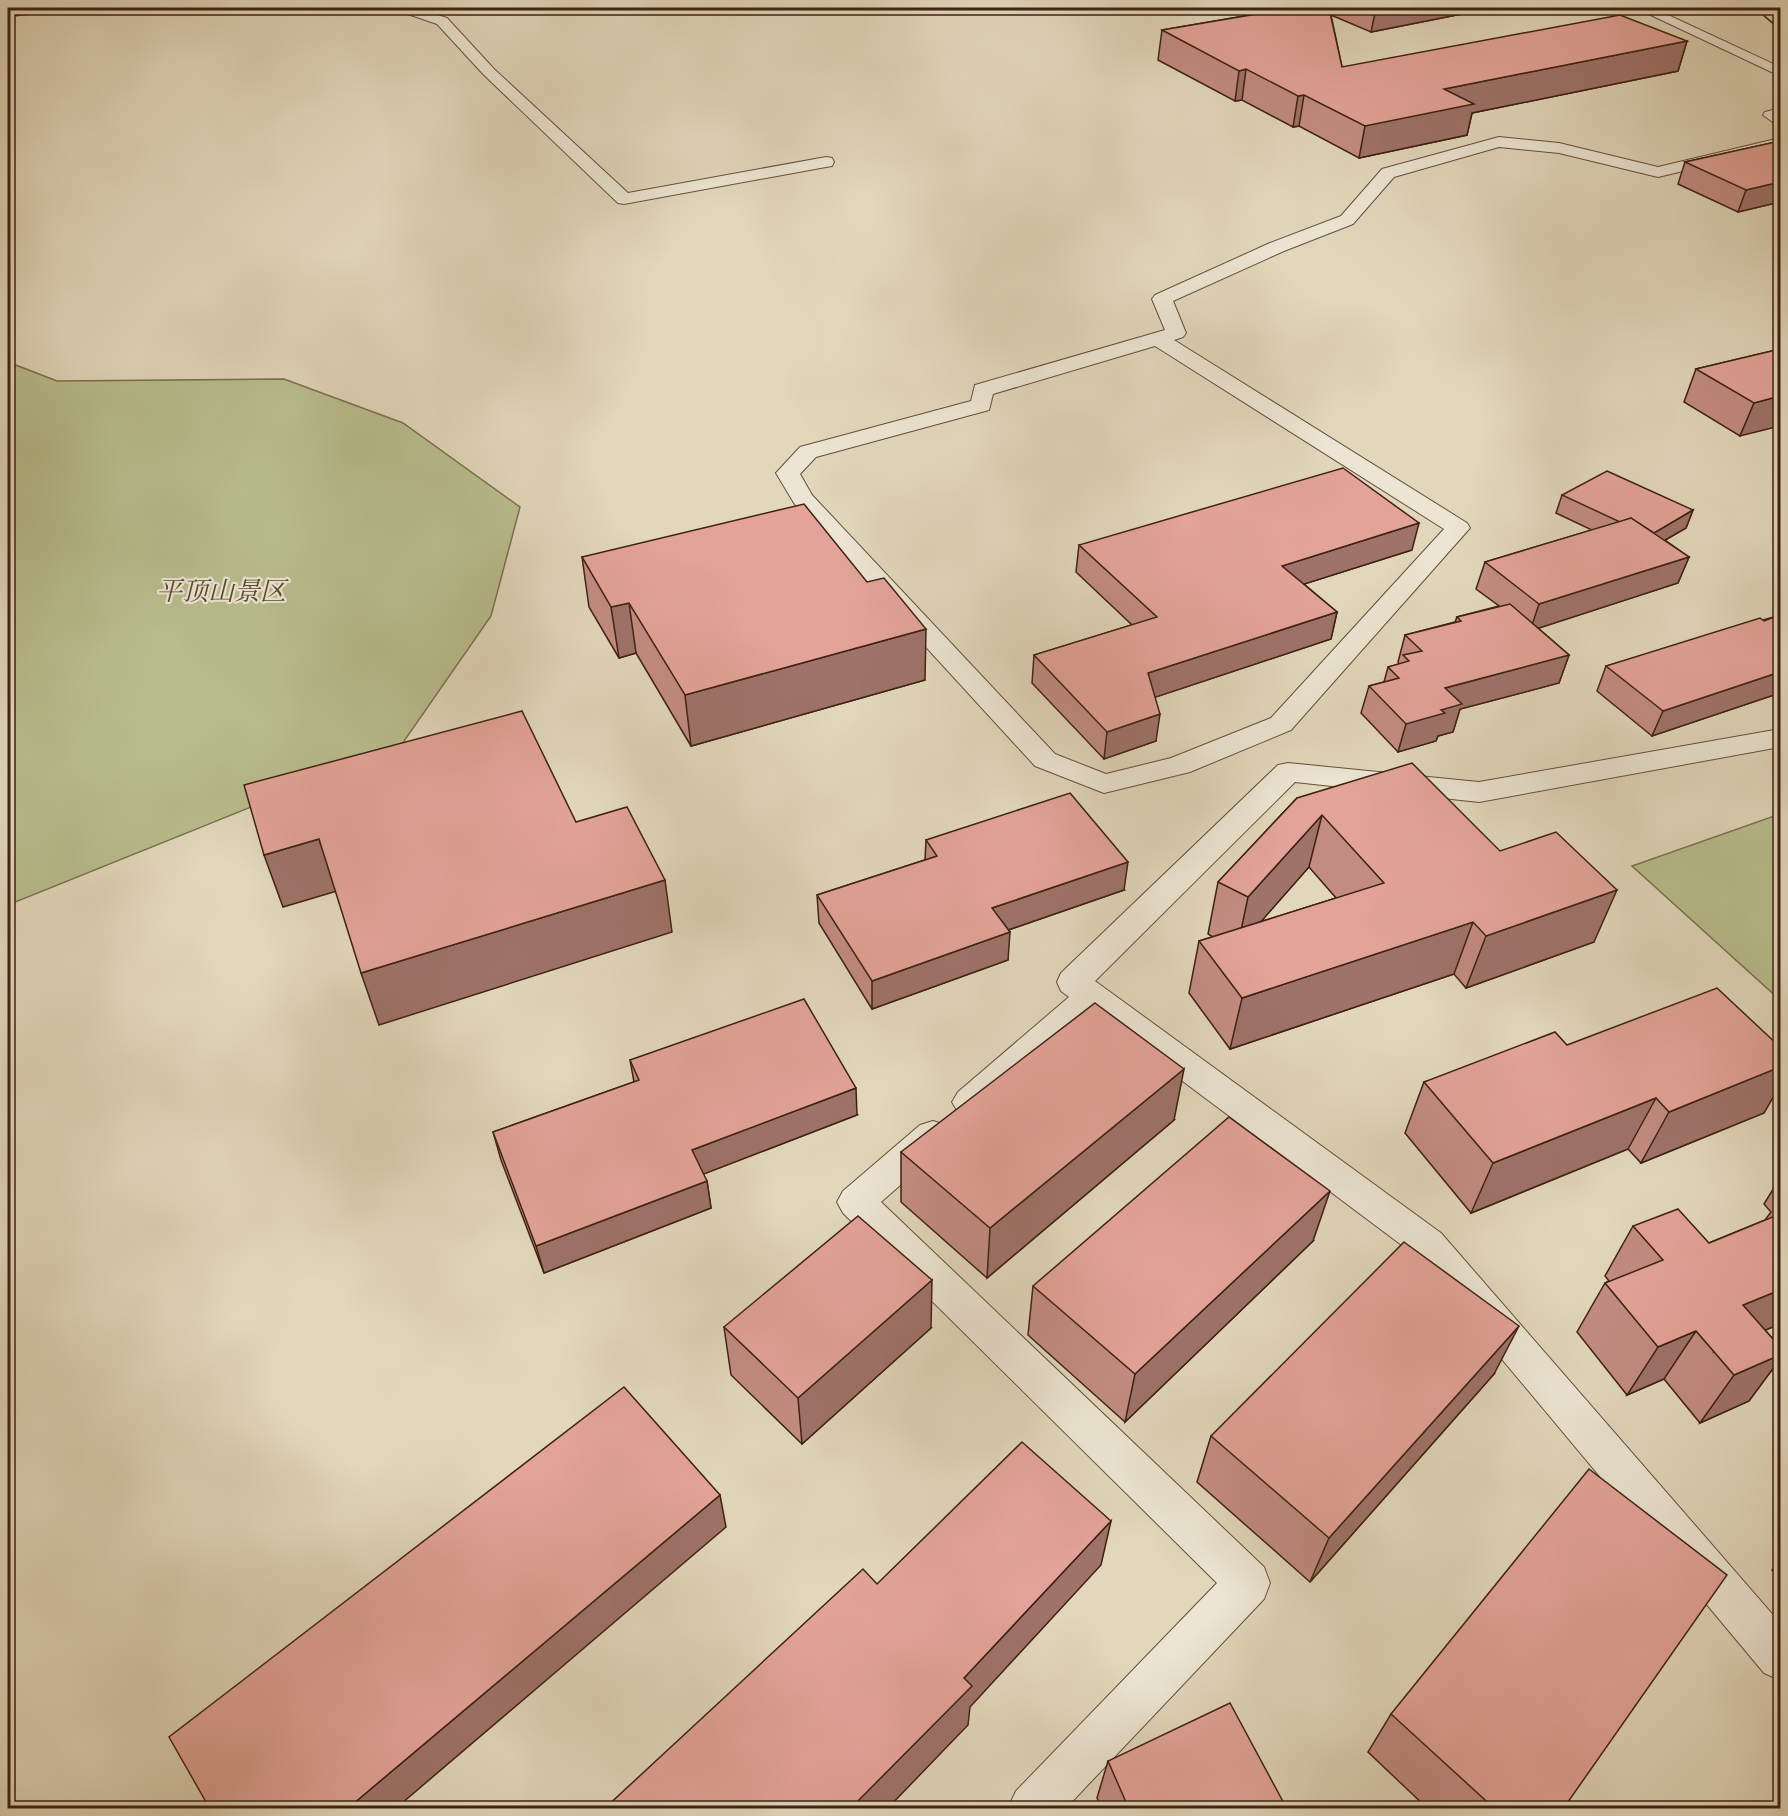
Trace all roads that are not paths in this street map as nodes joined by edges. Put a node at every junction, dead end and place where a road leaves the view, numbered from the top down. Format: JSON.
{"nodes":[{"id":1,"x":40,"y":8,"type":"edge"},
{"id":2,"x":404,"y":8,"type":"edge"},
{"id":3,"x":1643,"y":8,"type":"edge"},
{"id":4,"x":1763,"y":8,"type":"edge"},
{"id":5,"x":8,"y":12,"type":"edge"},
{"id":6,"x":1780,"y":21,"type":"edge"},
{"id":7,"x":1780,"y":72,"type":"edge"},
{"id":8,"x":1780,"y":113,"type":"edge"},
{"id":9,"x":1780,"y":120,"type":"edge"},
{"id":10,"x":1780,"y":143,"type":"edge"},
{"id":11,"x":826,"y":162,"type":"dead end"},
{"id":12,"x":1158,"y":339,"type":"junction"},
{"id":13,"x":1780,"y":738,"type":"edge"},
{"id":14,"x":1092,"y":996,"type":"junction"},
{"id":15,"x":1780,"y":1658,"type":"edge"},
{"id":16,"x":1033,"y":1809,"type":"edge"}],
"edges":[{"from":1,"to":5,"type":"main road"},
{"from":2,"to":11,"type":"street"},
{"from":3,"to":7,"type":"street"},
{"from":4,"to":6,"type":"highway"},
{"from":8,"to":9,"type":"street"},
{"from":10,"to":12,"type":"street"},
{"from":12,"to":12,"type":"street"},
{"from":13,"to":14,"type":"street"},
{"from":14,"to":15,"type":"street"},
{"from":14,"to":16,"type":"street"}]}
